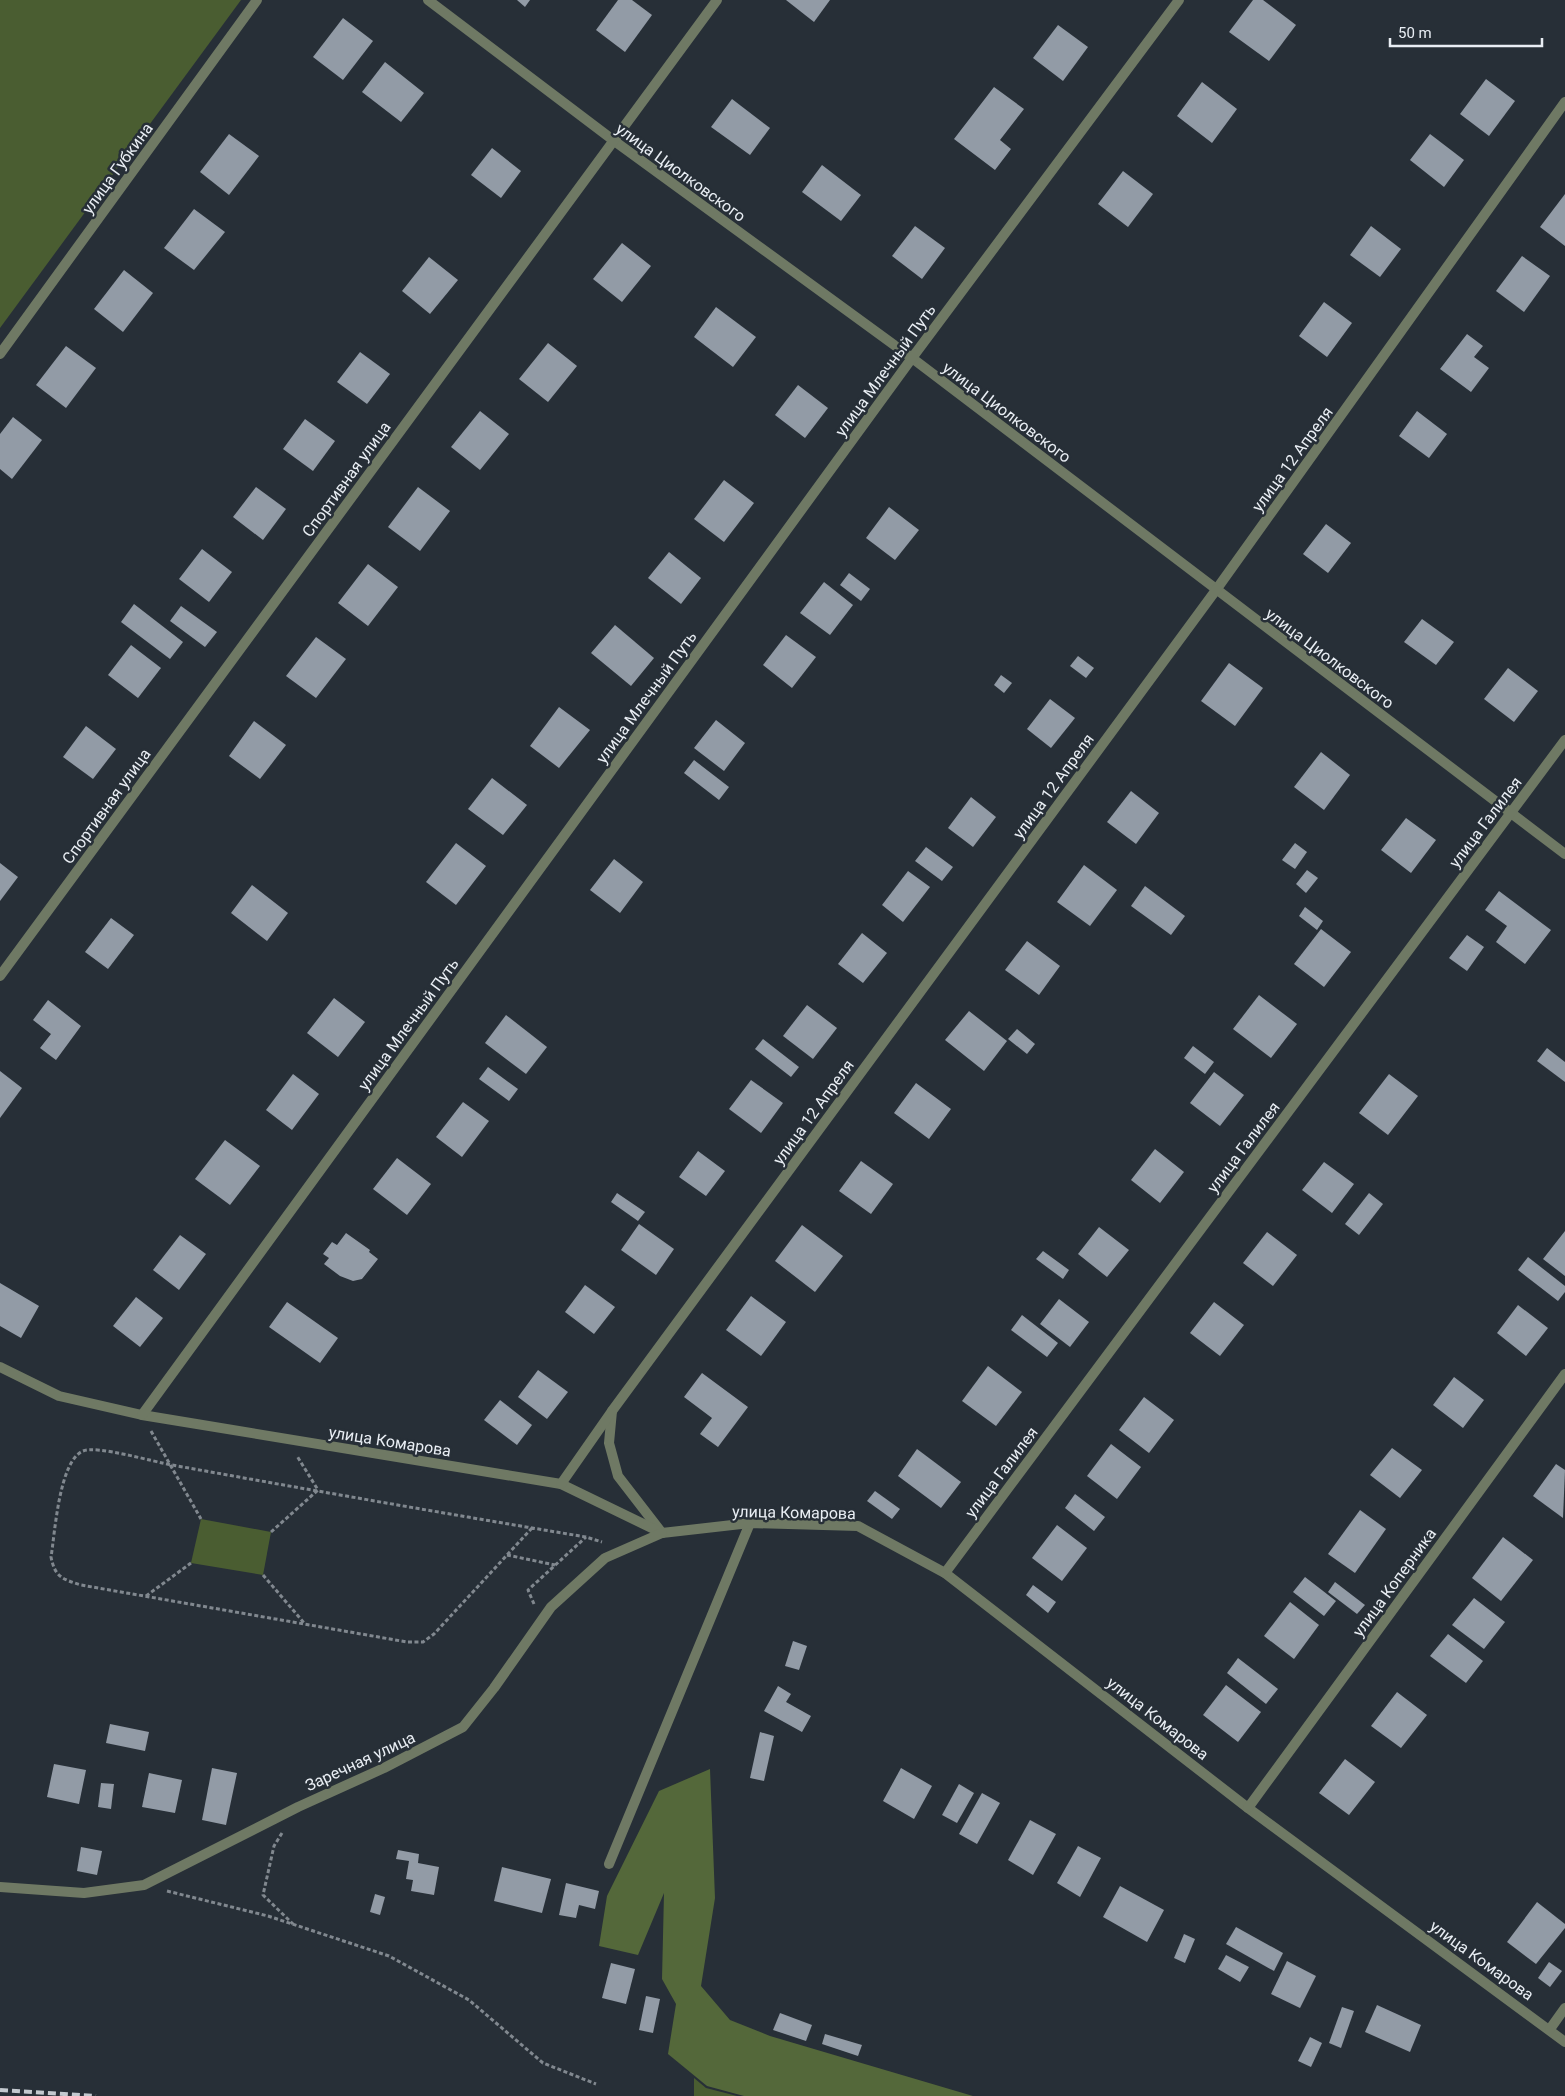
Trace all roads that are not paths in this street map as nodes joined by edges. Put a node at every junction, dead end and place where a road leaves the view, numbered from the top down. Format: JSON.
{"nodes":[{"id":1,"x":257,"y":0,"type":"edge"},
{"id":2,"x":428,"y":0,"type":"edge"},
{"id":3,"x":717,"y":0,"type":"edge"},
{"id":4,"x":1179,"y":0,"type":"edge"},
{"id":5,"x":1565,"y":102,"type":"edge"},
{"id":6,"x":613,"y":140,"type":"junction"},
{"id":7,"x":0,"y":354,"type":"edge"},
{"id":8,"x":912,"y":358,"type":"junction"},
{"id":9,"x":1216,"y":590,"type":"junction"},
{"id":10,"x":1565,"y":740,"type":"edge"},
{"id":11,"x":1510,"y":813,"type":"junction"},
{"id":12,"x":1565,"y":854,"type":"edge"},
{"id":13,"x":0,"y":976,"type":"edge"},
{"id":14,"x":0,"y":1367,"type":"edge"},
{"id":15,"x":1565,"y":1374,"type":"edge"},
{"id":16,"x":612,"y":1411,"type":"junction"},
{"id":17,"x":142,"y":1415,"type":"junction"},
{"id":18,"x":561,"y":1484,"type":"junction"},
{"id":19,"x":750,"y":1523,"type":"junction"},
{"id":20,"x":662,"y":1533,"type":"junction"},
{"id":21,"x":945,"y":1573,"type":"junction"},
{"id":22,"x":1248,"y":1808,"type":"junction"},
{"id":23,"x":609,"y":1864,"type":"dead end"},
{"id":24,"x":0,"y":1887,"type":"edge"},
{"id":25,"x":1565,"y":2008,"type":"edge"},
{"id":26,"x":1550,"y":2029,"type":"junction"},
{"id":27,"x":1565,"y":2042,"type":"edge"}],
"edges":[{"from":1,"to":7,"type":"street","name":"улица Губкина"},
{"from":2,"to":6,"type":"street","name":"улица Циолковского"},
{"from":3,"to":6,"type":"street","name":"Спортивная улица"},
{"from":4,"to":8,"type":"street","name":"улица Млечный Путь"},
{"from":5,"to":9,"type":"street","name":"улица 12 Апреля"},
{"from":6,"to":8,"type":"street","name":"улица Циолковского"},
{"from":6,"to":13,"type":"street","name":"Спортивная улица"},
{"from":8,"to":9,"type":"street","name":"улица Циолковского"},
{"from":8,"to":17,"type":"street","name":"улица Млечный Путь"},
{"from":9,"to":11,"type":"street","name":"улица Циолковского"},
{"from":9,"to":16,"type":"street","name":"улица 12 Апреля"},
{"from":10,"to":11,"type":"street","name":"улица Галилея"},
{"from":11,"to":12,"type":"street","name":"улица Циолковского"},
{"from":11,"to":21,"type":"street","name":"улица Галилея"},
{"from":14,"to":17,"type":"street","name":"улица Комарова"},
{"from":15,"to":22,"type":"street","name":"улица Коперника"},
{"from":16,"to":18,"type":"street","name":"улица 12 Апреля"},
{"from":16,"to":20,"type":"street"},
{"from":17,"to":18,"type":"street","name":"улица Комарова"},
{"from":18,"to":20,"type":"street","name":"улица Комарова"},
{"from":19,"to":20,"type":"street","name":"улица Комарова"},
{"from":19,"to":21,"type":"street","name":"улица Комарова"},
{"from":19,"to":23,"type":"street"},
{"from":20,"to":24,"type":"street","name":"Заречная улица"},
{"from":21,"to":22,"type":"street","name":"улица Комарова"},
{"from":22,"to":26,"type":"street","name":"улица Комарова"},
{"from":25,"to":26,"type":"street"},
{"from":26,"to":27,"type":"street","name":"улица Комарова"}]}
